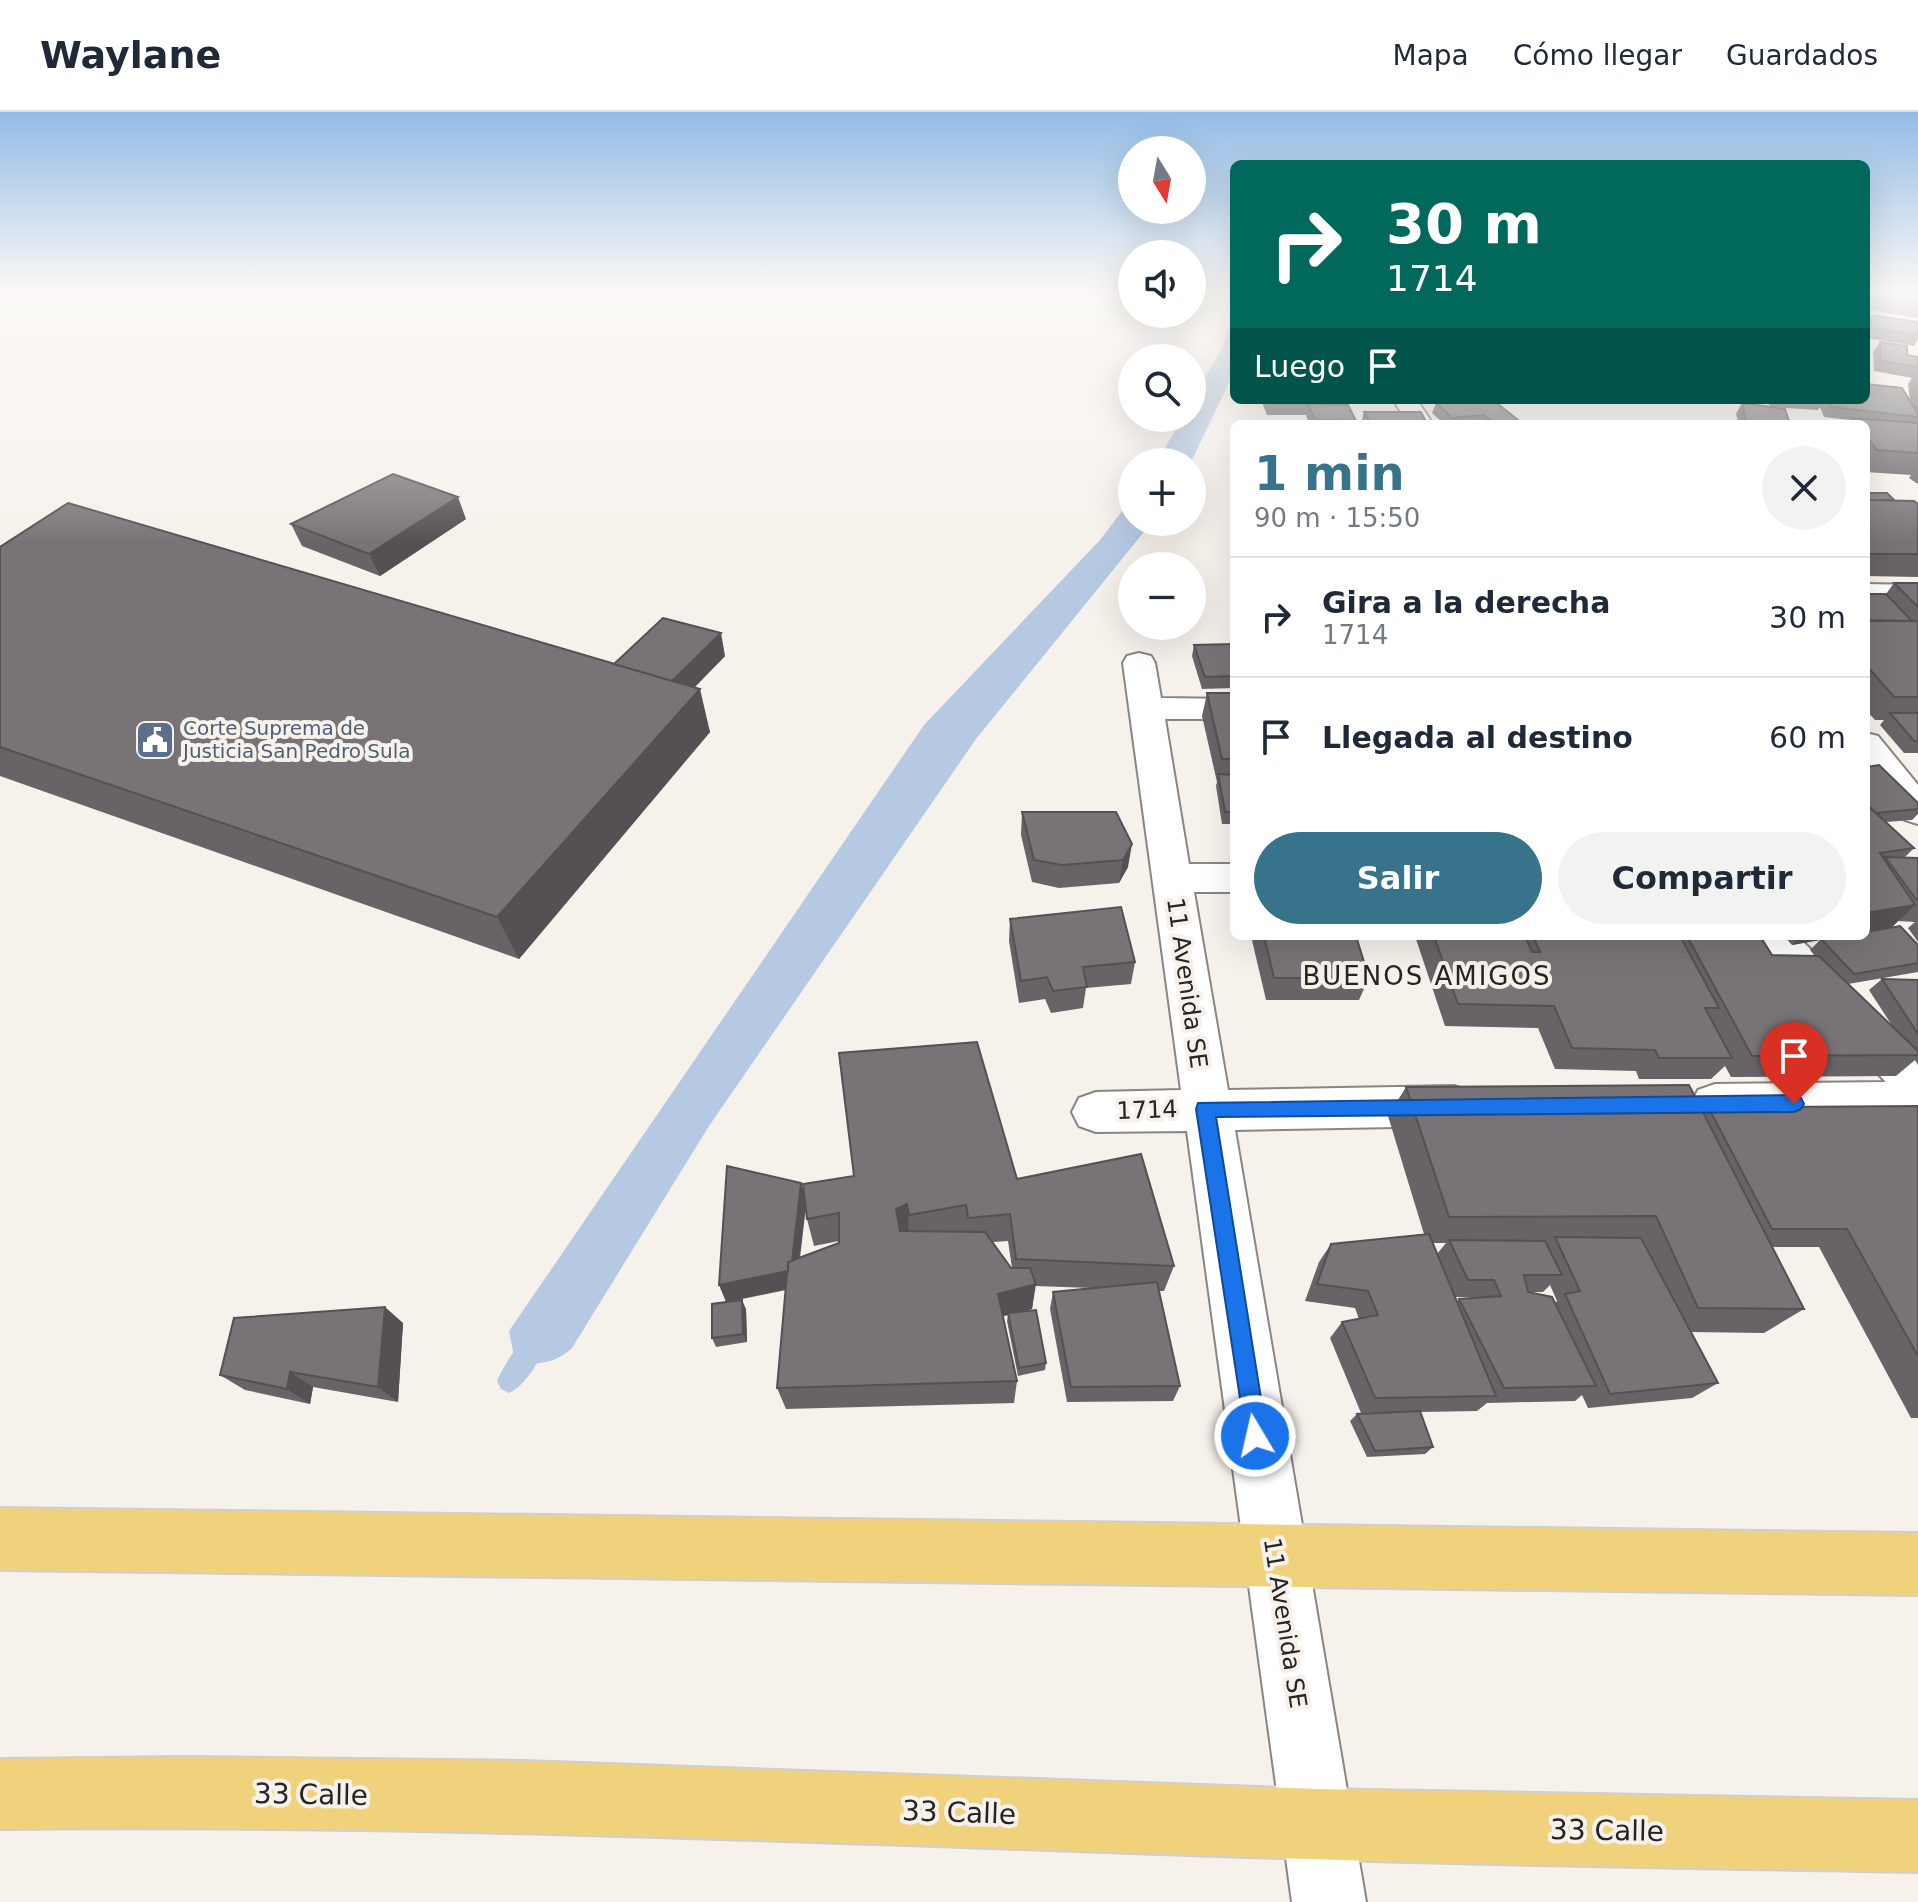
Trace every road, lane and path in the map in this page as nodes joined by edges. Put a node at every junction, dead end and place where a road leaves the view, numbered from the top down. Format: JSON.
{"nodes":[{"id":1,"x":1870,"y":593,"type":"edge"},
{"id":2,"x":1918,"y":594,"type":"edge"},
{"id":3,"x":1139,"y":663,"type":"dead end"},
{"id":4,"x":1146,"y":708,"type":"junction"},
{"id":5,"x":1230,"y":709,"type":"edge"},
{"id":6,"x":1870,"y":749,"type":"edge"},
{"id":7,"x":1918,"y":811,"type":"edge"},
{"id":8,"x":1171,"y":878,"type":"junction"},
{"id":9,"x":1230,"y":878,"type":"edge"},
{"id":10,"x":1775,"y":940,"type":"edge"},
{"id":11,"x":1918,"y":1085,"type":"edge"},
{"id":12,"x":1918,"y":1102,"type":"edge"},
{"id":13,"x":1680,"y":1105,"type":"edge"},
{"id":14,"x":1490,"y":1106,"type":"edge"},
{"id":15,"x":1205,"y":1109,"type":"junction"},
{"id":16,"x":1096,"y":1112,"type":"dead end"},
{"id":17,"x":0,"y":1539,"type":"edge"},
{"id":18,"x":1273,"y":1555,"type":"junction"},
{"id":19,"x":1918,"y":1564,"type":"edge"},
{"id":20,"x":5,"y":1800,"type":"edge"},
{"id":21,"x":1317,"y":1824,"type":"junction"},
{"id":22,"x":1918,"y":1836,"type":"edge"},
{"id":23,"x":1329,"y":1902,"type":"edge"}],
"edges":[{"from":1,"to":2,"type":"street"},
{"from":3,"to":4,"type":"street","name":"11 Avenida SE"},
{"from":4,"to":5,"type":"street"},
{"from":4,"to":8,"type":"street","name":"11 Avenida SE"},
{"from":6,"to":7,"type":"street"},
{"from":8,"to":9,"type":"street"},
{"from":8,"to":15,"type":"street","name":"11 Avenida SE"},
{"from":10,"to":11,"type":"street"},
{"from":12,"to":13,"type":"street"},
{"from":14,"to":15,"type":"street","name":"1714"},
{"from":15,"to":16,"type":"street","name":"1714"},
{"from":15,"to":18,"type":"street","name":"11 Avenida SE"},
{"from":17,"to":18,"type":"main road"},
{"from":18,"to":19,"type":"main road"},
{"from":18,"to":21,"type":"street","name":"11 Avenida SE"},
{"from":20,"to":21,"type":"main road","name":"33 Calle"},
{"from":21,"to":22,"type":"main road","name":"33 Calle"},
{"from":21,"to":23,"type":"street","name":"11 Avenida SE"}]}
